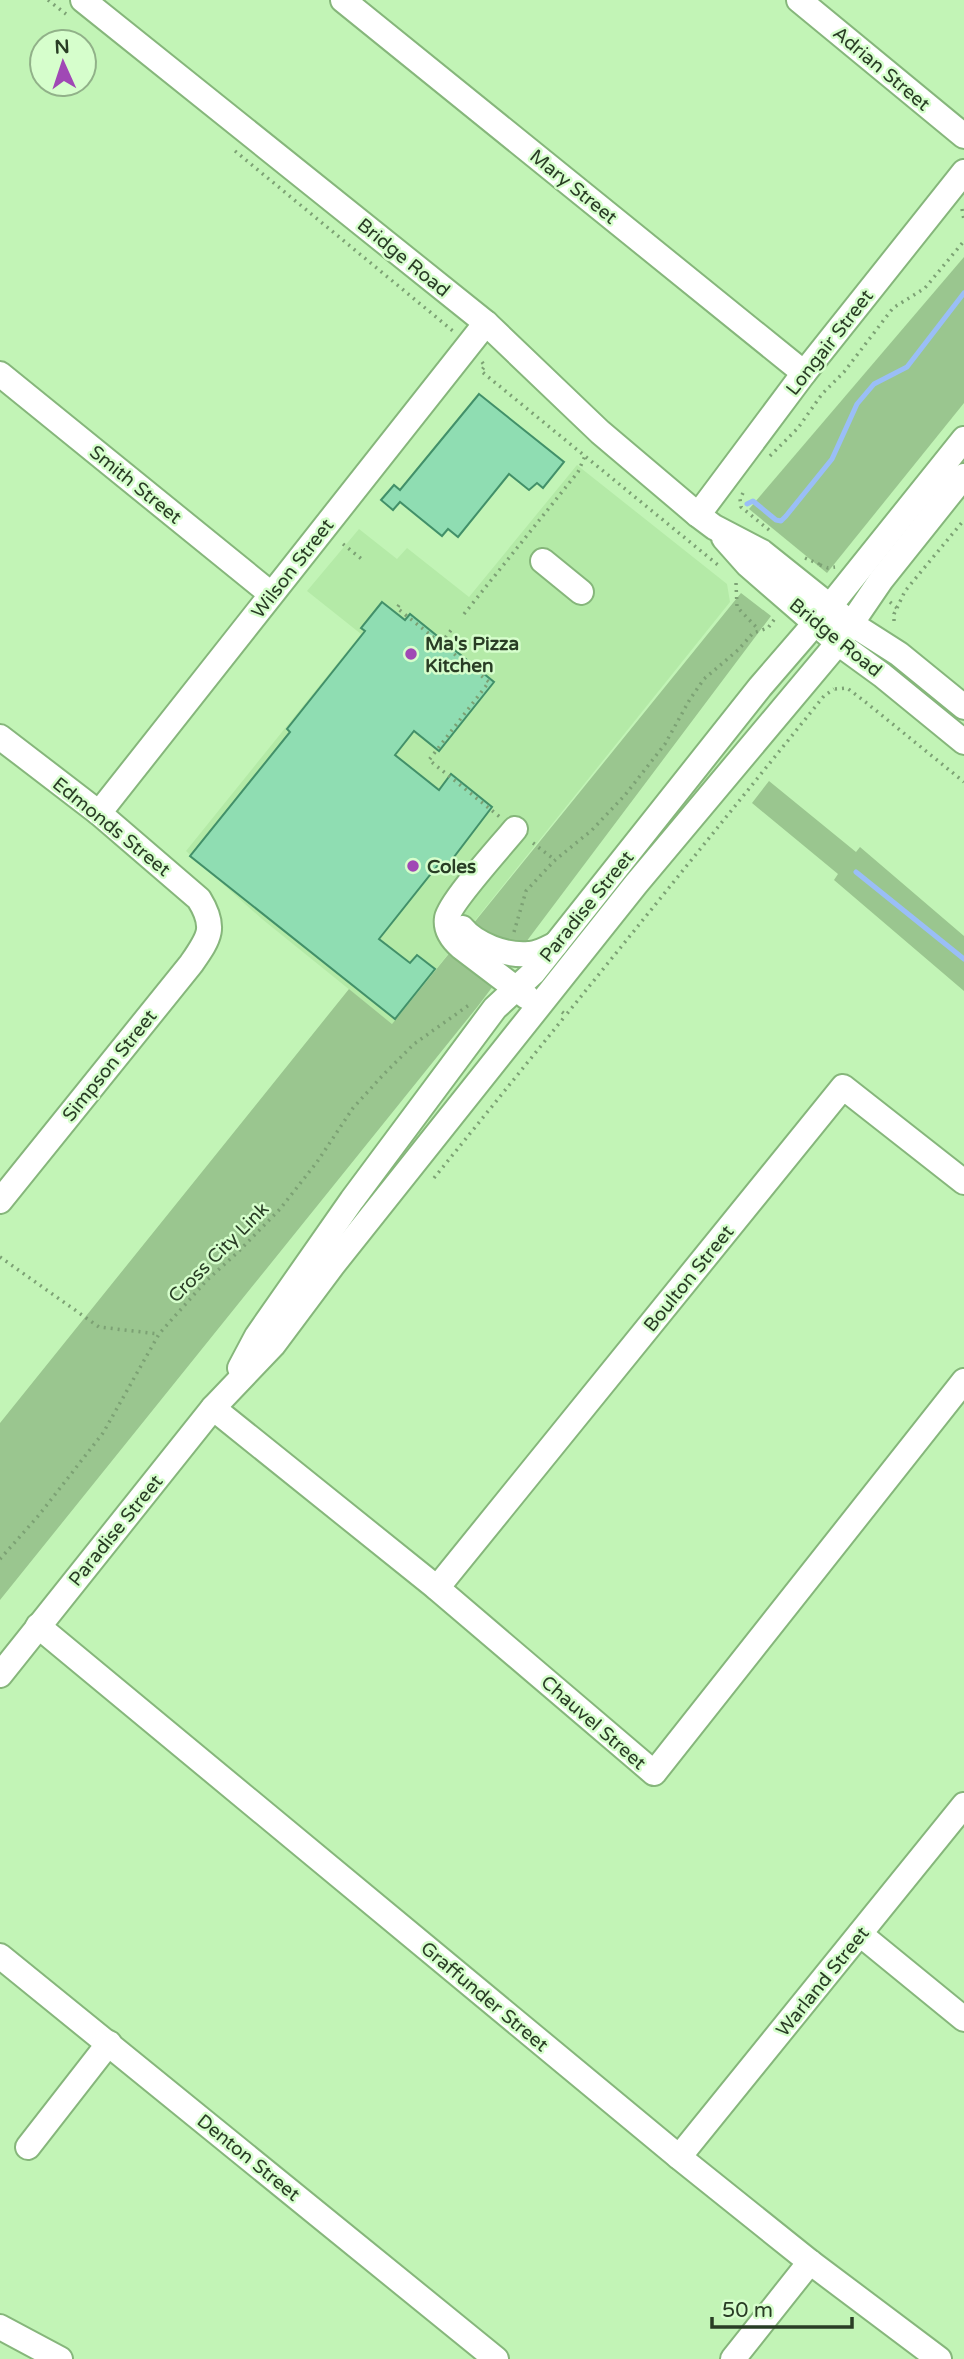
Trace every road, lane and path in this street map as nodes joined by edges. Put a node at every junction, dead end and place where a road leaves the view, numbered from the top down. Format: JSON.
{"nodes":[{"id":1,"x":48,"y":0,"type":"edge"},
{"id":2,"x":343,"y":0,"type":"edge"},
{"id":3,"x":800,"y":0,"type":"edge"},
{"id":4,"x":76,"y":9,"type":"edge"},
{"id":5,"x":964,"y":136,"type":"edge"},
{"id":6,"x":230,"y":148,"type":"dead end"},
{"id":7,"x":964,"y":172,"type":"edge"},
{"id":8,"x":964,"y":204,"type":"edge"},
{"id":9,"x":964,"y":220,"type":"edge"},
{"id":10,"x":964,"y":241,"type":"edge"},
{"id":11,"x":486,"y":323,"type":"junction"},
{"id":12,"x":457,"y":334,"type":"dead end"},
{"id":13,"x":480,"y":360,"type":"dead end"},
{"id":14,"x":804,"y":373,"type":"junction"},
{"id":15,"x":0,"y":374,"type":"edge"},
{"id":16,"x":964,"y":439,"type":"edge"},
{"id":17,"x":585,"y":456,"type":"junction"},
{"id":18,"x":764,"y":464,"type":"dead end"},
{"id":19,"x":964,"y":475,"type":"edge"},
{"id":20,"x":746,"y":488,"type":"dead end"},
{"id":21,"x":740,"y":499,"type":"dead end"},
{"id":22,"x":964,"y":520,"type":"edge"},
{"id":23,"x":706,"y":521,"type":"junction"},
{"id":24,"x":343,"y":544,"type":"dead end"},
{"id":25,"x":543,"y":561,"type":"dead end"},
{"id":26,"x":365,"y":562,"type":"dead end"},
{"id":27,"x":727,"y":572,"type":"dead end"},
{"id":28,"x":733,"y":578,"type":"dead end"},
{"id":29,"x":581,"y":592,"type":"dead end"},
{"id":30,"x":271,"y":594,"type":"junction"},
{"id":31,"x":889,"y":602,"type":"dead end"},
{"id":32,"x":399,"y":605,"type":"dead end"},
{"id":33,"x":897,"y":608,"type":"junction"},
{"id":34,"x":780,"y":612,"type":"dead end"},
{"id":35,"x":464,"y":614,"type":"dead end"},
{"id":36,"x":822,"y":614,"type":"junction"},
{"id":37,"x":452,"y":629,"type":"dead end"},
{"id":38,"x":764,"y":629,"type":"junction"},
{"id":39,"x":895,"y":629,"type":"dead end"},
{"id":40,"x":759,"y":630,"type":"junction"},
{"id":41,"x":845,"y":633,"type":"junction"},
{"id":42,"x":771,"y":635,"type":"dead end"},
{"id":43,"x":440,"y":643,"type":"junction"},
{"id":44,"x":867,"y":694,"type":"dead end"},
{"id":45,"x":863,"y":700,"type":"junction"},
{"id":46,"x":964,"y":706,"type":"edge"},
{"id":47,"x":2,"y":742,"type":"edge"},
{"id":48,"x":964,"y":742,"type":"edge"},
{"id":49,"x":964,"y":782,"type":"edge"},
{"id":50,"x":99,"y":813,"type":"junction"},
{"id":51,"x":519,"y":831,"type":"junction"},
{"id":52,"x":555,"y":860,"type":"junction"},
{"id":53,"x":454,"y":905,"type":"junction"},
{"id":54,"x":212,"y":925,"type":"joint"},
{"id":55,"x":513,"y":934,"type":"dead end"},
{"id":56,"x":556,"y":943,"type":"junction"},
{"id":57,"x":516,"y":988,"type":"junction"},
{"id":58,"x":471,"y":1003,"type":"dead end"},
{"id":59,"x":550,"y":1008,"type":"junction"},
{"id":60,"x":566,"y":1015,"type":"junction"},
{"id":61,"x":434,"y":1178,"type":"dead end"},
{"id":62,"x":964,"y":1182,"type":"edge"},
{"id":63,"x":0,"y":1201,"type":"edge"},
{"id":64,"x":0,"y":1258,"type":"edge"},
{"id":65,"x":159,"y":1334,"type":"junction"},
{"id":66,"x":964,"y":1381,"type":"edge"},
{"id":67,"x":230,"y":1387,"type":"junction"},
{"id":68,"x":213,"y":1408,"type":"junction"},
{"id":69,"x":0,"y":1559,"type":"edge"},
{"id":70,"x":437,"y":1588,"type":"junction"},
{"id":71,"x":38,"y":1626,"type":"junction"},
{"id":72,"x":0,"y":1675,"type":"edge"},
{"id":73,"x":964,"y":1805,"type":"edge"},
{"id":74,"x":860,"y":1934,"type":"junction"},
{"id":75,"x":0,"y":1956,"type":"edge"},
{"id":76,"x":964,"y":2018,"type":"edge"},
{"id":77,"x":109,"y":2043,"type":"junction"},
{"id":78,"x":28,"y":2147,"type":"dead end"},
{"id":79,"x":679,"y":2157,"type":"junction"},
{"id":80,"x":810,"y":2262,"type":"junction"},
{"id":81,"x":0,"y":2327,"type":"edge"},
{"id":82,"x":60,"y":2359,"type":"edge"},
{"id":83,"x":496,"y":2359,"type":"edge"},
{"id":84,"x":733,"y":2359,"type":"edge"},
{"id":85,"x":939,"y":2359,"type":"edge"}],
"edges":[{"from":1,"to":4,"type":"path"},
{"from":2,"to":14,"type":"street","name":"Mary Street"},
{"from":3,"to":5,"type":"street","name":"Adrian Street"},
{"from":4,"to":11,"type":"street","name":"Bridge Road"},
{"from":6,"to":12,"type":"path"},
{"from":7,"to":14,"type":"street","name":"Longair Street"},
{"from":8,"to":9,"type":"path"},
{"from":10,"to":18,"type":"path"},
{"from":11,"to":23,"type":"street","name":"Bridge Road"},
{"from":11,"to":30,"type":"street","name":"Wilson Street"},
{"from":13,"to":17,"type":"path"},
{"from":14,"to":23,"type":"street","name":"Longair Street"},
{"from":15,"to":30,"type":"street","name":"Smith Street"},
{"from":16,"to":36,"type":"street","name":"Paradise Street"},
{"from":17,"to":27,"type":"path"},
{"from":17,"to":35,"type":"path"},
{"from":19,"to":41,"type":"street","name":"Paradise Street"},
{"from":20,"to":21,"type":"path"},
{"from":22,"to":33,"type":"path"},
{"from":23,"to":36,"type":"street","name":"Bridge Road"},
{"from":24,"to":26,"type":"path"},
{"from":25,"to":29,"type":"street"},
{"from":28,"to":40,"type":"path"},
{"from":30,"to":50,"type":"street","name":"Wilson Street"},
{"from":31,"to":33,"type":"path"},
{"from":32,"to":43,"type":"path"},
{"from":33,"to":39,"type":"path"},
{"from":34,"to":38,"type":"path"},
{"from":36,"to":41,"type":"street","name":"Bridge Road"},
{"from":36,"to":56,"type":"street","name":"Paradise Street"},
{"from":37,"to":43,"type":"path"},
{"from":38,"to":40,"type":"path"},
{"from":38,"to":42,"type":"path"},
{"from":40,"to":52,"type":"path"},
{"from":41,"to":46,"type":"street","name":"Bridge Road"},
{"from":41,"to":48,"type":"street","name":"Bridge Road"},
{"from":41,"to":59,"type":"street","name":"Paradise Street"},
{"from":43,"to":51,"type":"path"},
{"from":44,"to":45,"type":"path"},
{"from":45,"to":49,"type":"path"},
{"from":45,"to":60,"type":"path"},
{"from":47,"to":50,"type":"street","name":"Edmonds Street"},
{"from":50,"to":54,"type":"street","name":"Edmonds Street"},
{"from":51,"to":52,"type":"path"},
{"from":51,"to":53,"type":"street"},
{"from":52,"to":55,"type":"path"},
{"from":53,"to":56,"type":"street"},
{"from":53,"to":57,"type":"street"},
{"from":54,"to":63,"type":"street","name":"Simpson Street"},
{"from":56,"to":57,"type":"street","name":"Paradise Street"},
{"from":57,"to":59,"type":"street"},
{"from":57,"to":67,"type":"street","name":"Paradise Street"},
{"from":58,"to":65,"type":"path","name":"Cross City Link"},
{"from":59,"to":60,"type":"path"},
{"from":59,"to":67,"type":"street","name":"Paradise Street"},
{"from":60,"to":61,"type":"path"},
{"from":62,"to":70,"type":"street","name":"Boulton Street"},
{"from":64,"to":65,"type":"path"},
{"from":65,"to":69,"type":"path","name":"Cross City Link"},
{"from":66,"to":70,"type":"street","name":"Chauvel Street"},
{"from":67,"to":68,"type":"street","name":"Paradise Street"},
{"from":68,"to":70,"type":"street","name":"Chauvel Street"},
{"from":68,"to":71,"type":"street","name":"Paradise Street"},
{"from":71,"to":72,"type":"street","name":"Paradise Street"},
{"from":71,"to":79,"type":"street","name":"Graffunder Street"},
{"from":73,"to":74,"type":"street","name":"Warland Street"},
{"from":74,"to":76,"type":"street"},
{"from":74,"to":79,"type":"street","name":"Warland Street"},
{"from":75,"to":77,"type":"street","name":"Denton Street"},
{"from":77,"to":78,"type":"street"},
{"from":77,"to":83,"type":"street","name":"Denton Street"},
{"from":79,"to":80,"type":"street","name":"Graffunder Street"},
{"from":80,"to":84,"type":"street"},
{"from":80,"to":85,"type":"street","name":"Graffunder Street"},
{"from":81,"to":82,"type":"street"}]}
